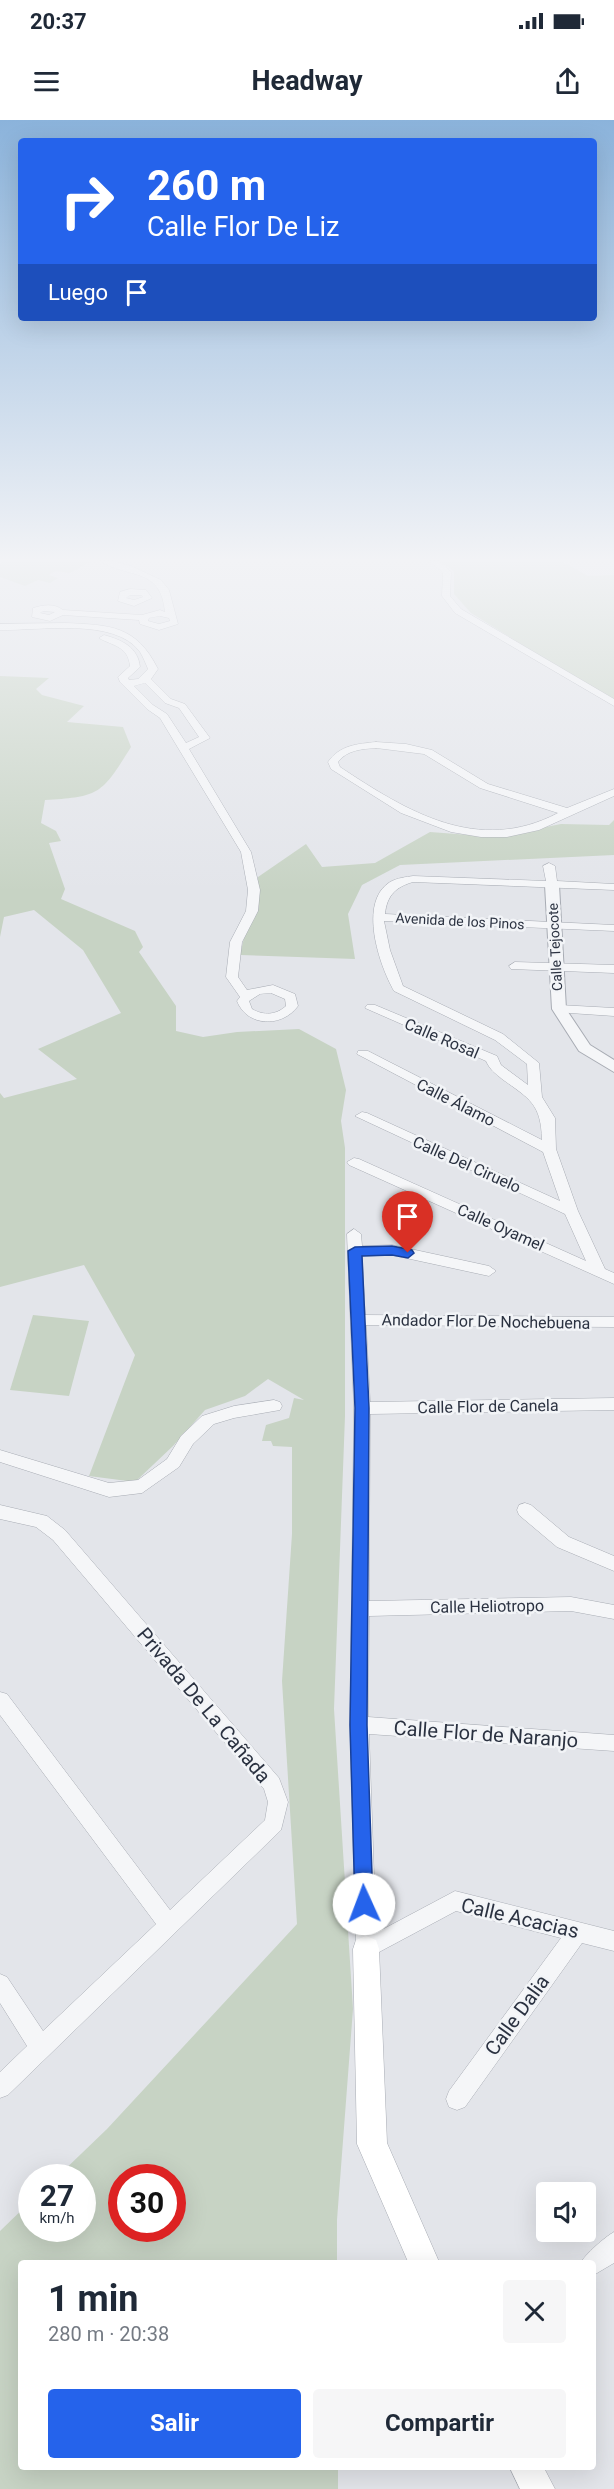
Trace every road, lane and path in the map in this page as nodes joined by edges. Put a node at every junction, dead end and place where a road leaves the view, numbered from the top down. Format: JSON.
{"nodes":[{"id":1,"x":129,"y":672,"type":"edge"},
{"id":2,"x":152,"y":672,"type":"edge"},
{"id":3,"x":560,"y":672,"type":"edge"},
{"id":4,"x":147,"y":680,"type":"junction"},
{"id":5,"x":125,"y":682,"type":"junction"},
{"id":6,"x":168,"y":701,"type":"junction"},
{"id":7,"x":614,"y":704,"type":"edge"},
{"id":8,"x":150,"y":707,"type":"junction"},
{"id":9,"x":164,"y":716,"type":"junction"},
{"id":10,"x":184,"y":748,"type":"junction"},
{"id":11,"x":614,"y":792,"type":"edge"},
{"id":12,"x":568,"y":812,"type":"junction"},
{"id":13,"x":549,"y":866,"type":"dead end"},
{"id":14,"x":552,"y":885,"type":"junction"},
{"id":15,"x":614,"y":887,"type":"edge"},
{"id":16,"x":378,"y":917,"type":"junction"},
{"id":17,"x":554,"y":925,"type":"junction"},
{"id":18,"x":614,"y":928,"type":"edge"},
{"id":19,"x":515,"y":966,"type":"dead end"},
{"id":20,"x":557,"y":968,"type":"junction"},
{"id":21,"x":614,"y":969,"type":"edge"},
{"id":22,"x":246,"y":997,"type":"dead end"},
{"id":23,"x":371,"y":1008,"type":"dead end"},
{"id":24,"x":559,"y":1009,"type":"junction"},
{"id":25,"x":614,"y":1012,"type":"edge"},
{"id":26,"x":363,"y":1054,"type":"dead end"},
{"id":27,"x":614,"y":1066,"type":"edge"},
{"id":28,"x":535,"y":1097,"type":"junction"},
{"id":29,"x":362,"y":1116,"type":"dead end"},
{"id":30,"x":549,"y":1149,"type":"junction"},
{"id":31,"x":354,"y":1162,"type":"dead end"},
{"id":32,"x":571,"y":1211,"type":"junction"},
{"id":33,"x":598,"y":1270,"type":"junction"},
{"id":34,"x":489,"y":1271,"type":"dead end"},
{"id":35,"x":614,"y":1279,"type":"edge"},
{"id":36,"x":358,"y":1320,"type":"junction"},
{"id":37,"x":614,"y":1322,"type":"edge"},
{"id":38,"x":614,"y":1404,"type":"edge"},
{"id":39,"x":274,"y":1406,"type":"dead end"},
{"id":40,"x":362,"y":1408,"type":"junction"},
{"id":41,"x":0,"y":1456,"type":"edge"},
{"id":42,"x":525,"y":1510,"type":"dead end"},
{"id":43,"x":0,"y":1512,"type":"edge"},
{"id":44,"x":614,"y":1564,"type":"edge"},
{"id":45,"x":360,"y":1609,"type":"junction"},
{"id":46,"x":614,"y":1612,"type":"edge"},
{"id":47,"x":0,"y":1700,"type":"edge"},
{"id":48,"x":359,"y":1725,"type":"junction"},
{"id":49,"x":614,"y":1743,"type":"edge"},
{"id":50,"x":169,"y":1925,"type":"junction"},
{"id":51,"x":577,"y":1932,"type":"junction"},
{"id":52,"x":614,"y":1941,"type":"edge"},
{"id":53,"x":366,"y":1949,"type":"junction"},
{"id":54,"x":0,"y":1984,"type":"edge"},
{"id":55,"x":40,"y":2047,"type":"junction"},
{"id":56,"x":0,"y":2087,"type":"edge"},
{"id":57,"x":457,"y":2099,"type":"dead end"},
{"id":58,"x":423,"y":2260,"type":"edge"},
{"id":59,"x":527,"y":2470,"type":"edge"},
{"id":60,"x":538,"y":2489,"type":"edge"}],
"edges":[{"from":1,"to":5,"type":"street"},
{"from":2,"to":4,"type":"street"},
{"from":3,"to":7,"type":"street"},
{"from":4,"to":5,"type":"street"},
{"from":4,"to":6,"type":"street"},
{"from":5,"to":8,"type":"street"},
{"from":6,"to":8,"type":"street"},
{"from":6,"to":9,"type":"street"},
{"from":6,"to":10,"type":"street"},
{"from":8,"to":9,"type":"street"},
{"from":9,"to":10,"type":"street"},
{"from":10,"to":22,"type":"street"},
{"from":11,"to":12,"type":"street"},
{"from":12,"to":12,"type":"street"},
{"from":13,"to":14,"type":"street","name":"Calle Tejocote"},
{"from":14,"to":15,"type":"street","name":"Calle Tejocote"},
{"from":14,"to":16,"type":"street"},
{"from":14,"to":17,"type":"street","name":"Calle Tejocote"},
{"from":16,"to":17,"type":"street","name":"Avenida de los Pinos"},
{"from":16,"to":28,"type":"street"},
{"from":17,"to":18,"type":"street","name":"Avenida de los Pinos"},
{"from":17,"to":20,"type":"street","name":"Calle Tejocote"},
{"from":19,"to":20,"type":"street"},
{"from":20,"to":21,"type":"street"},
{"from":20,"to":24,"type":"street","name":"Calle Tejocote"},
{"from":23,"to":28,"type":"street","name":"Calle Rosal"},
{"from":24,"to":25,"type":"street"},
{"from":24,"to":27,"type":"street"},
{"from":26,"to":30,"type":"street","name":"Calle Álamo"},
{"from":28,"to":30,"type":"street"},
{"from":29,"to":32,"type":"street","name":"Calle Del Ciruelo"},
{"from":30,"to":32,"type":"street"},
{"from":31,"to":33,"type":"street","name":"Calle Oyamel"},
{"from":32,"to":33,"type":"street"},
{"from":33,"to":35,"type":"street","name":"Calle Oyamel"},
{"from":34,"to":36,"type":"street"},
{"from":36,"to":37,"type":"street","name":"Andador Flor De Nochebuena"},
{"from":36,"to":40,"type":"street"},
{"from":38,"to":40,"type":"street","name":"Calle Flor de Canela"},
{"from":39,"to":41,"type":"street"},
{"from":40,"to":45,"type":"street"},
{"from":42,"to":44,"type":"street"},
{"from":43,"to":50,"type":"street","name":"Privada De La Cañada"},
{"from":45,"to":46,"type":"street","name":"Calle Heliotropo"},
{"from":45,"to":48,"type":"street"},
{"from":47,"to":50,"type":"street"},
{"from":48,"to":49,"type":"street","name":"Calle Flor de Naranjo"},
{"from":48,"to":53,"type":"street"},
{"from":50,"to":55,"type":"street","name":"Privada De La Cañada"},
{"from":51,"to":52,"type":"street","name":"Calle Acacias"},
{"from":51,"to":53,"type":"street","name":"Calle Acacias"},
{"from":51,"to":57,"type":"street","name":"Calle Dalia"},
{"from":53,"to":58,"type":"main road"},
{"from":54,"to":55,"type":"street"},
{"from":55,"to":56,"type":"street","name":"Privada De La Cañada"},
{"from":59,"to":60,"type":"main road"}]}
